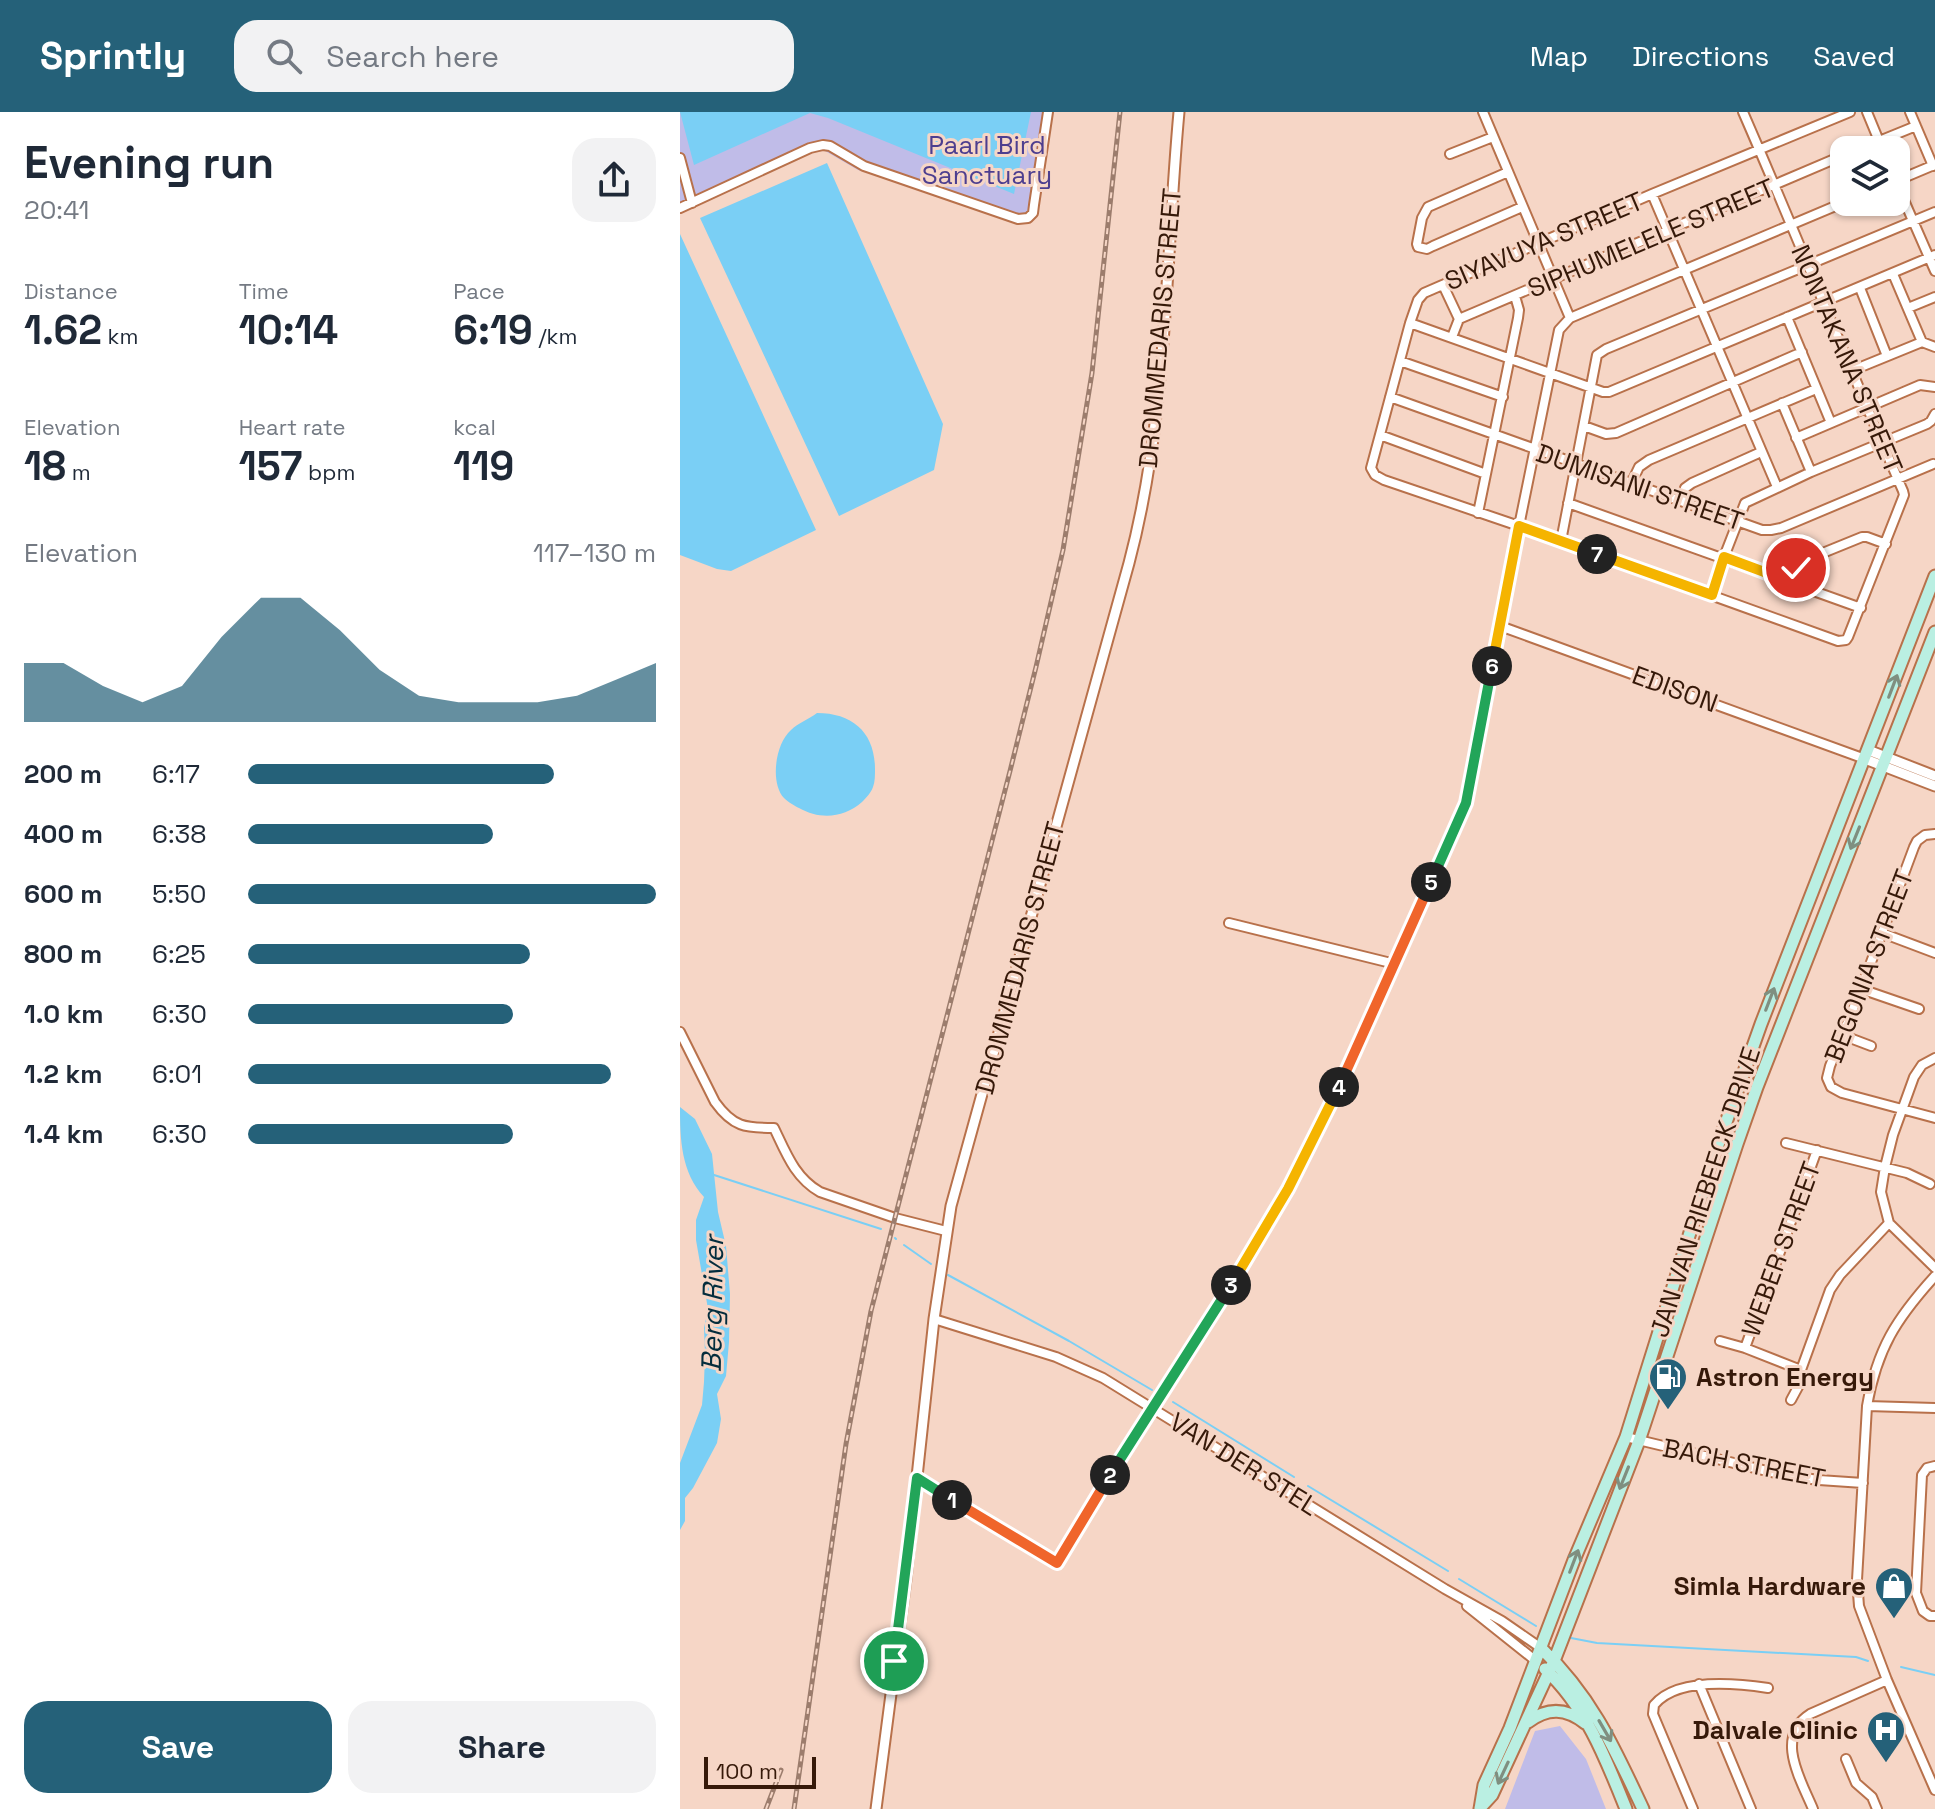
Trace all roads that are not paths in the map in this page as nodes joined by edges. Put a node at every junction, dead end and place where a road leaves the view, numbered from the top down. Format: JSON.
{"nodes":[{"id":1,"x":1048,"y":112,"type":"edge"},
{"id":2,"x":1179,"y":112,"type":"edge"},
{"id":3,"x":1483,"y":112,"type":"edge"},
{"id":4,"x":1850,"y":112,"type":"edge"},
{"id":5,"x":1867,"y":112,"type":"edge"},
{"id":6,"x":1910,"y":112,"type":"edge"},
{"id":7,"x":1745,"y":113,"type":"edge"},
{"id":8,"x":1916,"y":126,"type":"junction"},
{"id":9,"x":1877,"y":136,"type":"edge"},
{"id":10,"x":1891,"y":136,"type":"edge"},
{"id":11,"x":1493,"y":137,"type":"junction"},
{"id":12,"x":1759,"y":150,"type":"junction"},
{"id":13,"x":1450,"y":154,"type":"dead end"},
{"id":14,"x":680,"y":158,"type":"edge"},
{"id":15,"x":1830,"y":161,"type":"edge"},
{"id":16,"x":1934,"y":165,"type":"edge"},
{"id":17,"x":1508,"y":172,"type":"junction"},
{"id":18,"x":1910,"y":176,"type":"edge"},
{"id":19,"x":1774,"y":185,"type":"junction"},
{"id":20,"x":1652,"y":194,"type":"junction"},
{"id":21,"x":692,"y":203,"type":"junction"},
{"id":22,"x":1522,"y":207,"type":"junction"},
{"id":23,"x":680,"y":208,"type":"edge"},
{"id":24,"x":1830,"y":208,"type":"edge"},
{"id":25,"x":1935,"y":212,"type":"edge"},
{"id":26,"x":1910,"y":214,"type":"edge"},
{"id":27,"x":1913,"y":221,"type":"junction"},
{"id":28,"x":1790,"y":224,"type":"junction"},
{"id":29,"x":1667,"y":230,"type":"junction"},
{"id":30,"x":1537,"y":243,"type":"junction"},
{"id":31,"x":1932,"y":257,"type":"edge"},
{"id":32,"x":1808,"y":265,"type":"junction"},
{"id":33,"x":1685,"y":270,"type":"junction"},
{"id":34,"x":1935,"y":271,"type":"edge"},
{"id":35,"x":1893,"y":274,"type":"junction"},
{"id":36,"x":1552,"y":279,"type":"junction"},
{"id":37,"x":1443,"y":285,"type":"junction"},
{"id":38,"x":1860,"y":288,"type":"junction"},
{"id":39,"x":1515,"y":296,"type":"junction"},
{"id":40,"x":1935,"y":297,"type":"edge"},
{"id":41,"x":1824,"y":302,"type":"junction"},
{"id":42,"x":1908,"y":308,"type":"junction"},
{"id":43,"x":1701,"y":309,"type":"junction"},
{"id":44,"x":1787,"y":317,"type":"junction"},
{"id":45,"x":1570,"y":318,"type":"junction"},
{"id":46,"x":1459,"y":319,"type":"junction"},
{"id":47,"x":1410,"y":323,"type":"junction"},
{"id":48,"x":1452,"y":337,"type":"junction"},
{"id":49,"x":1922,"y":342,"type":"junction"},
{"id":50,"x":1716,"y":346,"type":"junction"},
{"id":51,"x":1935,"y":347,"type":"edge"},
{"id":52,"x":1802,"y":352,"type":"junction"},
{"id":53,"x":1887,"y":356,"type":"junction"},
{"id":54,"x":1511,"y":359,"type":"junction"},
{"id":55,"x":1400,"y":361,"type":"junction"},
{"id":56,"x":1851,"y":371,"type":"junction"},
{"id":57,"x":1551,"y":373,"type":"junction"},
{"id":58,"x":1732,"y":382,"type":"junction"},
{"id":59,"x":1591,"y":387,"type":"junction"},
{"id":60,"x":1935,"y":387,"type":"edge"},
{"id":61,"x":1816,"y":389,"type":"junction"},
{"id":62,"x":1390,"y":397,"type":"junction"},
{"id":63,"x":1503,"y":397,"type":"junction"},
{"id":64,"x":1782,"y":403,"type":"junction"},
{"id":65,"x":1866,"y":407,"type":"junction"},
{"id":66,"x":1935,"y":414,"type":"edge"},
{"id":67,"x":1747,"y":417,"type":"junction"},
{"id":68,"x":1831,"y":423,"type":"junction"},
{"id":69,"x":1584,"y":426,"type":"junction"},
{"id":70,"x":1380,"y":435,"type":"junction"},
{"id":71,"x":1495,"y":436,"type":"junction"},
{"id":72,"x":1796,"y":438,"type":"junction"},
{"id":73,"x":1881,"y":442,"type":"junction"},
{"id":74,"x":1535,"y":450,"type":"junction"},
{"id":75,"x":1761,"y":452,"type":"junction"},
{"id":76,"x":1933,"y":464,"type":"edge"},
{"id":77,"x":1576,"y":465,"type":"junction"},
{"id":78,"x":1811,"y":472,"type":"junction"},
{"id":79,"x":1486,"y":474,"type":"junction"},
{"id":80,"x":1897,"y":478,"type":"junction"},
{"id":81,"x":1631,"y":484,"type":"junction"},
{"id":82,"x":1777,"y":487,"type":"junction"},
{"id":83,"x":1681,"y":501,"type":"junction"},
{"id":84,"x":1568,"y":503,"type":"junction"},
{"id":85,"x":1478,"y":513,"type":"junction"},
{"id":86,"x":1737,"y":522,"type":"junction"},
{"id":87,"x":1519,"y":526,"type":"junction"},
{"id":88,"x":1561,"y":541,"type":"junction"},
{"id":89,"x":1886,"y":544,"type":"junction"},
{"id":90,"x":1724,"y":557,"type":"junction"},
{"id":91,"x":1935,"y":576,"type":"edge"},
{"id":92,"x":1791,"y":582,"type":"junction"},
{"id":93,"x":1712,"y":595,"type":"junction"},
{"id":94,"x":1861,"y":608,"type":"junction"},
{"id":95,"x":1500,"y":626,"type":"junction"},
{"id":96,"x":1935,"y":632,"type":"edge"},
{"id":97,"x":1867,"y":755,"type":"junction"},
{"id":98,"x":1886,"y":762,"type":"junction"},
{"id":99,"x":1935,"y":776,"type":"edge"},
{"id":100,"x":1935,"y":786,"type":"edge"},
{"id":101,"x":1935,"y":834,"type":"edge"},
{"id":102,"x":1229,"y":923,"type":"dead end"},
{"id":103,"x":1882,"y":933,"type":"junction"},
{"id":104,"x":1935,"y":953,"type":"edge"},
{"id":105,"x":1395,"y":964,"type":"junction"},
{"id":106,"x":1861,"y":989,"type":"junction"},
{"id":107,"x":1919,"y":1009,"type":"dead end"},
{"id":108,"x":680,"y":1032,"type":"edge"},
{"id":109,"x":1842,"y":1035,"type":"junction"},
{"id":110,"x":1871,"y":1046,"type":"dead end"},
{"id":111,"x":1935,"y":1058,"type":"edge"},
{"id":112,"x":1901,"y":1109,"type":"junction"},
{"id":113,"x":1935,"y":1118,"type":"edge"},
{"id":114,"x":1786,"y":1143,"type":"dead end"},
{"id":115,"x":1817,"y":1150,"type":"junction"},
{"id":116,"x":1885,"y":1167,"type":"junction"},
{"id":117,"x":1930,"y":1184,"type":"dead end"},
{"id":118,"x":1889,"y":1223,"type":"junction"},
{"id":119,"x":946,"y":1231,"type":"junction"},
{"id":120,"x":1935,"y":1268,"type":"edge"},
{"id":121,"x":1935,"y":1276,"type":"edge"},
{"id":122,"x":934,"y":1319,"type":"junction"},
{"id":123,"x":1720,"y":1341,"type":"dead end"},
{"id":124,"x":1745,"y":1348,"type":"junction"},
{"id":125,"x":1801,"y":1370,"type":"junction"},
{"id":126,"x":1791,"y":1400,"type":"dead end"},
{"id":127,"x":1867,"y":1406,"type":"junction"},
{"id":128,"x":1153,"y":1408,"type":"junction"},
{"id":129,"x":1935,"y":1408,"type":"edge"},
{"id":130,"x":1626,"y":1437,"type":"junction"},
{"id":131,"x":1639,"y":1441,"type":"junction"},
{"id":132,"x":1935,"y":1466,"type":"edge"},
{"id":133,"x":917,"y":1478,"type":"junction"},
{"id":134,"x":1863,"y":1483,"type":"junction"},
{"id":135,"x":1454,"y":1595,"type":"junction"},
{"id":136,"x":1935,"y":1616,"type":"edge"},
{"id":137,"x":1561,"y":1643,"type":"junction"},
{"id":138,"x":1541,"y":1648,"type":"junction"},
{"id":139,"x":1536,"y":1661,"type":"junction"},
{"id":140,"x":1551,"y":1667,"type":"junction"},
{"id":141,"x":1887,"y":1680,"type":"junction"},
{"id":142,"x":1572,"y":1681,"type":"junction"},
{"id":143,"x":1699,"y":1684,"type":"junction"},
{"id":144,"x":1768,"y":1688,"type":"dead end"},
{"id":145,"x":1525,"y":1724,"type":"junction"},
{"id":146,"x":1588,"y":1726,"type":"junction"},
{"id":147,"x":1846,"y":1759,"type":"dead end"},
{"id":148,"x":1935,"y":1790,"type":"edge"},
{"id":149,"x":876,"y":1809,"type":"edge"},
{"id":150,"x":1480,"y":1809,"type":"edge"},
{"id":151,"x":1626,"y":1809,"type":"edge"},
{"id":152,"x":1643,"y":1809,"type":"edge"},
{"id":153,"x":1693,"y":1809,"type":"edge"},
{"id":154,"x":1751,"y":1809,"type":"edge"},
{"id":155,"x":1813,"y":1809,"type":"edge"},
{"id":156,"x":1877,"y":1809,"type":"edge"}],
"edges":[{"from":1,"to":21,"type":"street"},
{"from":2,"to":119,"type":"street","name":"DROMMEDARIS STREET"},
{"from":3,"to":11,"type":"street"},
{"from":4,"to":12,"type":"street","name":"SIYAVUYA STREET"},
{"from":5,"to":9,"type":"street"},
{"from":6,"to":8,"type":"street"},
{"from":7,"to":12,"type":"street","name":"NONTAKANA STREET"},
{"from":8,"to":10,"type":"street"},
{"from":8,"to":16,"type":"street"},
{"from":11,"to":13,"type":"street"},
{"from":11,"to":17,"type":"street"},
{"from":12,"to":19,"type":"street","name":"NONTAKANA STREET"},
{"from":12,"to":20,"type":"street","name":"SIYAVUYA STREET"},
{"from":14,"to":21,"type":"street"},
{"from":15,"to":19,"type":"street","name":"SIPHUMELELE STREET"},
{"from":16,"to":18,"type":"street"},
{"from":17,"to":22,"type":"street"},
{"from":17,"to":22,"type":"street"},
{"from":19,"to":28,"type":"street","name":"NONTAKANA STREET"},
{"from":19,"to":29,"type":"street","name":"SIPHUMELELE STREET"},
{"from":20,"to":29,"type":"street"},
{"from":20,"to":30,"type":"street","name":"SIYAVUYA STREET"},
{"from":21,"to":23,"type":"street"},
{"from":22,"to":30,"type":"street"},
{"from":24,"to":28,"type":"street"},
{"from":25,"to":27,"type":"street"},
{"from":26,"to":27,"type":"street"},
{"from":27,"to":31,"type":"street"},
{"from":27,"to":32,"type":"street"},
{"from":28,"to":32,"type":"street","name":"NONTAKANA STREET"},
{"from":28,"to":33,"type":"street"},
{"from":29,"to":33,"type":"street"},
{"from":29,"to":36,"type":"street","name":"SIPHUMELELE STREET"},
{"from":30,"to":36,"type":"street"},
{"from":30,"to":37,"type":"street","name":"SIYAVUYA STREET"},
{"from":31,"to":34,"type":"street"},
{"from":31,"to":35,"type":"street"},
{"from":32,"to":41,"type":"street","name":"NONTAKANA STREET"},
{"from":32,"to":43,"type":"street"},
{"from":33,"to":43,"type":"street"},
{"from":33,"to":45,"type":"street"},
{"from":35,"to":38,"type":"street"},
{"from":35,"to":42,"type":"street"},
{"from":36,"to":39,"type":"street","name":"SIPHUMELELE STREET"},
{"from":36,"to":45,"type":"street"},
{"from":37,"to":46,"type":"street"},
{"from":37,"to":47,"type":"street","name":"SIYAVUYA STREET"},
{"from":38,"to":41,"type":"street"},
{"from":38,"to":53,"type":"street"},
{"from":39,"to":46,"type":"street","name":"SIPHUMELELE STREET"},
{"from":39,"to":54,"type":"street"},
{"from":40,"to":42,"type":"street"},
{"from":41,"to":44,"type":"street"},
{"from":41,"to":56,"type":"street","name":"NONTAKANA STREET"},
{"from":42,"to":49,"type":"street"},
{"from":43,"to":50,"type":"street"},
{"from":43,"to":59,"type":"street"},
{"from":44,"to":50,"type":"street"},
{"from":44,"to":52,"type":"street"},
{"from":45,"to":57,"type":"street"},
{"from":46,"to":48,"type":"street"},
{"from":47,"to":48,"type":"street"},
{"from":47,"to":55,"type":"street","name":"SIYAVUYA STREET"},
{"from":48,"to":54,"type":"street"},
{"from":49,"to":51,"type":"street"},
{"from":49,"to":53,"type":"street"},
{"from":50,"to":58,"type":"street"},
{"from":50,"to":59,"type":"street"},
{"from":52,"to":58,"type":"street"},
{"from":52,"to":61,"type":"street"},
{"from":53,"to":56,"type":"street"},
{"from":54,"to":57,"type":"street"},
{"from":54,"to":63,"type":"street"},
{"from":55,"to":62,"type":"street","name":"SIYAVUYA STREET"},
{"from":55,"to":63,"type":"street"},
{"from":56,"to":65,"type":"street","name":"NONTAKANA STREET"},
{"from":57,"to":59,"type":"street"},
{"from":57,"to":74,"type":"street"},
{"from":58,"to":67,"type":"street"},
{"from":58,"to":69,"type":"street"},
{"from":59,"to":69,"type":"street"},
{"from":60,"to":65,"type":"street"},
{"from":61,"to":64,"type":"street"},
{"from":61,"to":68,"type":"street"},
{"from":62,"to":70,"type":"street","name":"SIYAVUYA STREET"},
{"from":62,"to":71,"type":"street","name":"DUMISANI STREET"},
{"from":63,"to":71,"type":"street"},
{"from":64,"to":67,"type":"street"},
{"from":64,"to":72,"type":"street"},
{"from":65,"to":68,"type":"street"},
{"from":65,"to":73,"type":"street","name":"NONTAKANA STREET"},
{"from":66,"to":73,"type":"street"},
{"from":67,"to":75,"type":"street"},
{"from":67,"to":81,"type":"street"},
{"from":68,"to":72,"type":"street"},
{"from":69,"to":77,"type":"street"},
{"from":70,"to":79,"type":"street"},
{"from":70,"to":85,"type":"street","name":"SIYAVUYA STREET"},
{"from":71,"to":74,"type":"street","name":"DUMISANI STREET"},
{"from":71,"to":79,"type":"street"},
{"from":72,"to":78,"type":"street"},
{"from":73,"to":78,"type":"street"},
{"from":73,"to":80,"type":"street","name":"NONTAKANA STREET"},
{"from":74,"to":77,"type":"street","name":"DUMISANI STREET"},
{"from":74,"to":87,"type":"street"},
{"from":75,"to":82,"type":"street"},
{"from":75,"to":83,"type":"street"},
{"from":76,"to":80,"type":"street","name":"DUMISANI STREET"},
{"from":77,"to":81,"type":"street","name":"DUMISANI STREET"},
{"from":77,"to":84,"type":"street"},
{"from":78,"to":82,"type":"street"},
{"from":79,"to":85,"type":"street"},
{"from":80,"to":86,"type":"street","name":"DUMISANI STREET"},
{"from":80,"to":89,"type":"street","name":"NONTAKANA STREET"},
{"from":81,"to":83,"type":"street","name":"DUMISANI STREET"},
{"from":82,"to":86,"type":"street"},
{"from":83,"to":86,"type":"street","name":"DUMISANI STREET"},
{"from":84,"to":88,"type":"street"},
{"from":84,"to":90,"type":"street"},
{"from":85,"to":87,"type":"street","name":"SIYAVUYA STREET"},
{"from":86,"to":90,"type":"street"},
{"from":87,"to":88,"type":"street","name":"NONTAKANA STREET"},
{"from":87,"to":95,"type":"street"},
{"from":88,"to":93,"type":"street","name":"NONTAKANA STREET"},
{"from":89,"to":92,"type":"street"},
{"from":89,"to":94,"type":"street","name":"NONTAKANA STREET"},
{"from":90,"to":92,"type":"street"},
{"from":90,"to":93,"type":"street"},
{"from":97,"to":91,"type":"main road","name":"JAN VAN RIEBEECK DRIVE","one_way":true},
{"from":92,"to":94,"type":"street"},
{"from":93,"to":94,"type":"street","name":"NONTAKANA STREET"},
{"from":95,"to":97,"type":"street","name":"EDISON"},
{"from":95,"to":105,"type":"street"},
{"from":96,"to":98,"type":"main road","name":"JAN VAN RIEBEECK DRIVE"},
{"from":97,"to":98,"type":"street"},
{"from":130,"to":97,"type":"main road","name":"JAN VAN RIEBEECK DRIVE","one_way":true},
{"from":98,"to":99,"type":"street"},
{"from":98,"to":100,"type":"street"},
{"from":98,"to":131,"type":"main road","name":"JAN VAN RIEBEECK DRIVE","one_way":true},
{"from":101,"to":103,"type":"street","name":"BEGONIA STREET"},
{"from":102,"to":105,"type":"street"},
{"from":103,"to":104,"type":"street"},
{"from":103,"to":106,"type":"street","name":"BEGONIA STREET"},
{"from":105,"to":128,"type":"street"},
{"from":106,"to":107,"type":"street"},
{"from":106,"to":109,"type":"street","name":"BEGONIA STREET"},
{"from":108,"to":119,"type":"street"},
{"from":109,"to":110,"type":"street"},
{"from":109,"to":112,"type":"street","name":"BEGONIA STREET"},
{"from":111,"to":112,"type":"street"},
{"from":112,"to":113,"type":"street"},
{"from":112,"to":116,"type":"street"},
{"from":114,"to":115,"type":"street"},
{"from":115,"to":116,"type":"street"},
{"from":115,"to":124,"type":"street","name":"WEBER STREET"},
{"from":116,"to":117,"type":"street"},
{"from":116,"to":118,"type":"street"},
{"from":118,"to":120,"type":"street"},
{"from":118,"to":125,"type":"street"},
{"from":119,"to":122,"type":"street","name":"DROMMEDARIS STREET"},
{"from":121,"to":127,"type":"street"},
{"from":122,"to":128,"type":"street","name":"VAN DER STEL"},
{"from":122,"to":133,"type":"street","name":"DROMMEDARIS STREET"},
{"from":123,"to":124,"type":"street"},
{"from":124,"to":125,"type":"street"},
{"from":125,"to":126,"type":"street"},
{"from":127,"to":129,"type":"street"},
{"from":127,"to":134,"type":"street"},
{"from":128,"to":133,"type":"street"},
{"from":128,"to":135,"type":"street","name":"VAN DER STEL"},
{"from":130,"to":131,"type":"street","name":"BACH STREET"},
{"from":138,"to":130,"type":"main road","name":"JAN VAN RIEBEECK DRIVE","one_way":true},
{"from":131,"to":134,"type":"street","name":"BACH STREET"},
{"from":131,"to":137,"type":"main road","name":"JAN VAN RIEBEECK DRIVE","one_way":true},
{"from":132,"to":136,"type":"street"},
{"from":133,"to":149,"type":"street","name":"DROMMEDARIS STREET"},
{"from":134,"to":141,"type":"street"},
{"from":135,"to":138,"type":"street","name":"VAN DER STEL"},
{"from":135,"to":139,"type":"street","name":"VAN DER STEL"},
{"from":137,"to":140,"type":"main road","name":"JAN VAN RIEBEECK DRIVE"},
{"from":137,"to":142,"type":"main road"},
{"from":138,"to":139,"type":"main road","name":"JAN VAN RIEBEECK DRIVE"},
{"from":138,"to":140,"type":"main road","name":"VAN DER STEL"},
{"from":139,"to":140,"type":"main road","name":"VAN DER STEL"},
{"from":139,"to":150,"type":"main road","name":"JAN VAN RIEBEECK DRIVE"},
{"from":140,"to":142,"type":"main road","name":"VAN DER STEL"},
{"from":140,"to":145,"type":"main road","name":"JAN VAN RIEBEECK DRIVE"},
{"from":140,"to":146,"type":"main road","name":"VAN DER STEL"},
{"from":141,"to":148,"type":"street"},
{"from":141,"to":155,"type":"street"},
{"from":142,"to":152,"type":"main road","name":"VAN DER STEL","one_way":true},
{"from":143,"to":144,"type":"street"},
{"from":143,"to":153,"type":"street"},
{"from":143,"to":154,"type":"street"},
{"from":145,"to":146,"type":"main road"},
{"from":145,"to":150,"type":"main road","name":"JAN VAN RIEBEECK DRIVE","one_way":true},
{"from":146,"to":151,"type":"main road","name":"VAN DER STEL"},
{"from":147,"to":156,"type":"street"}]}
